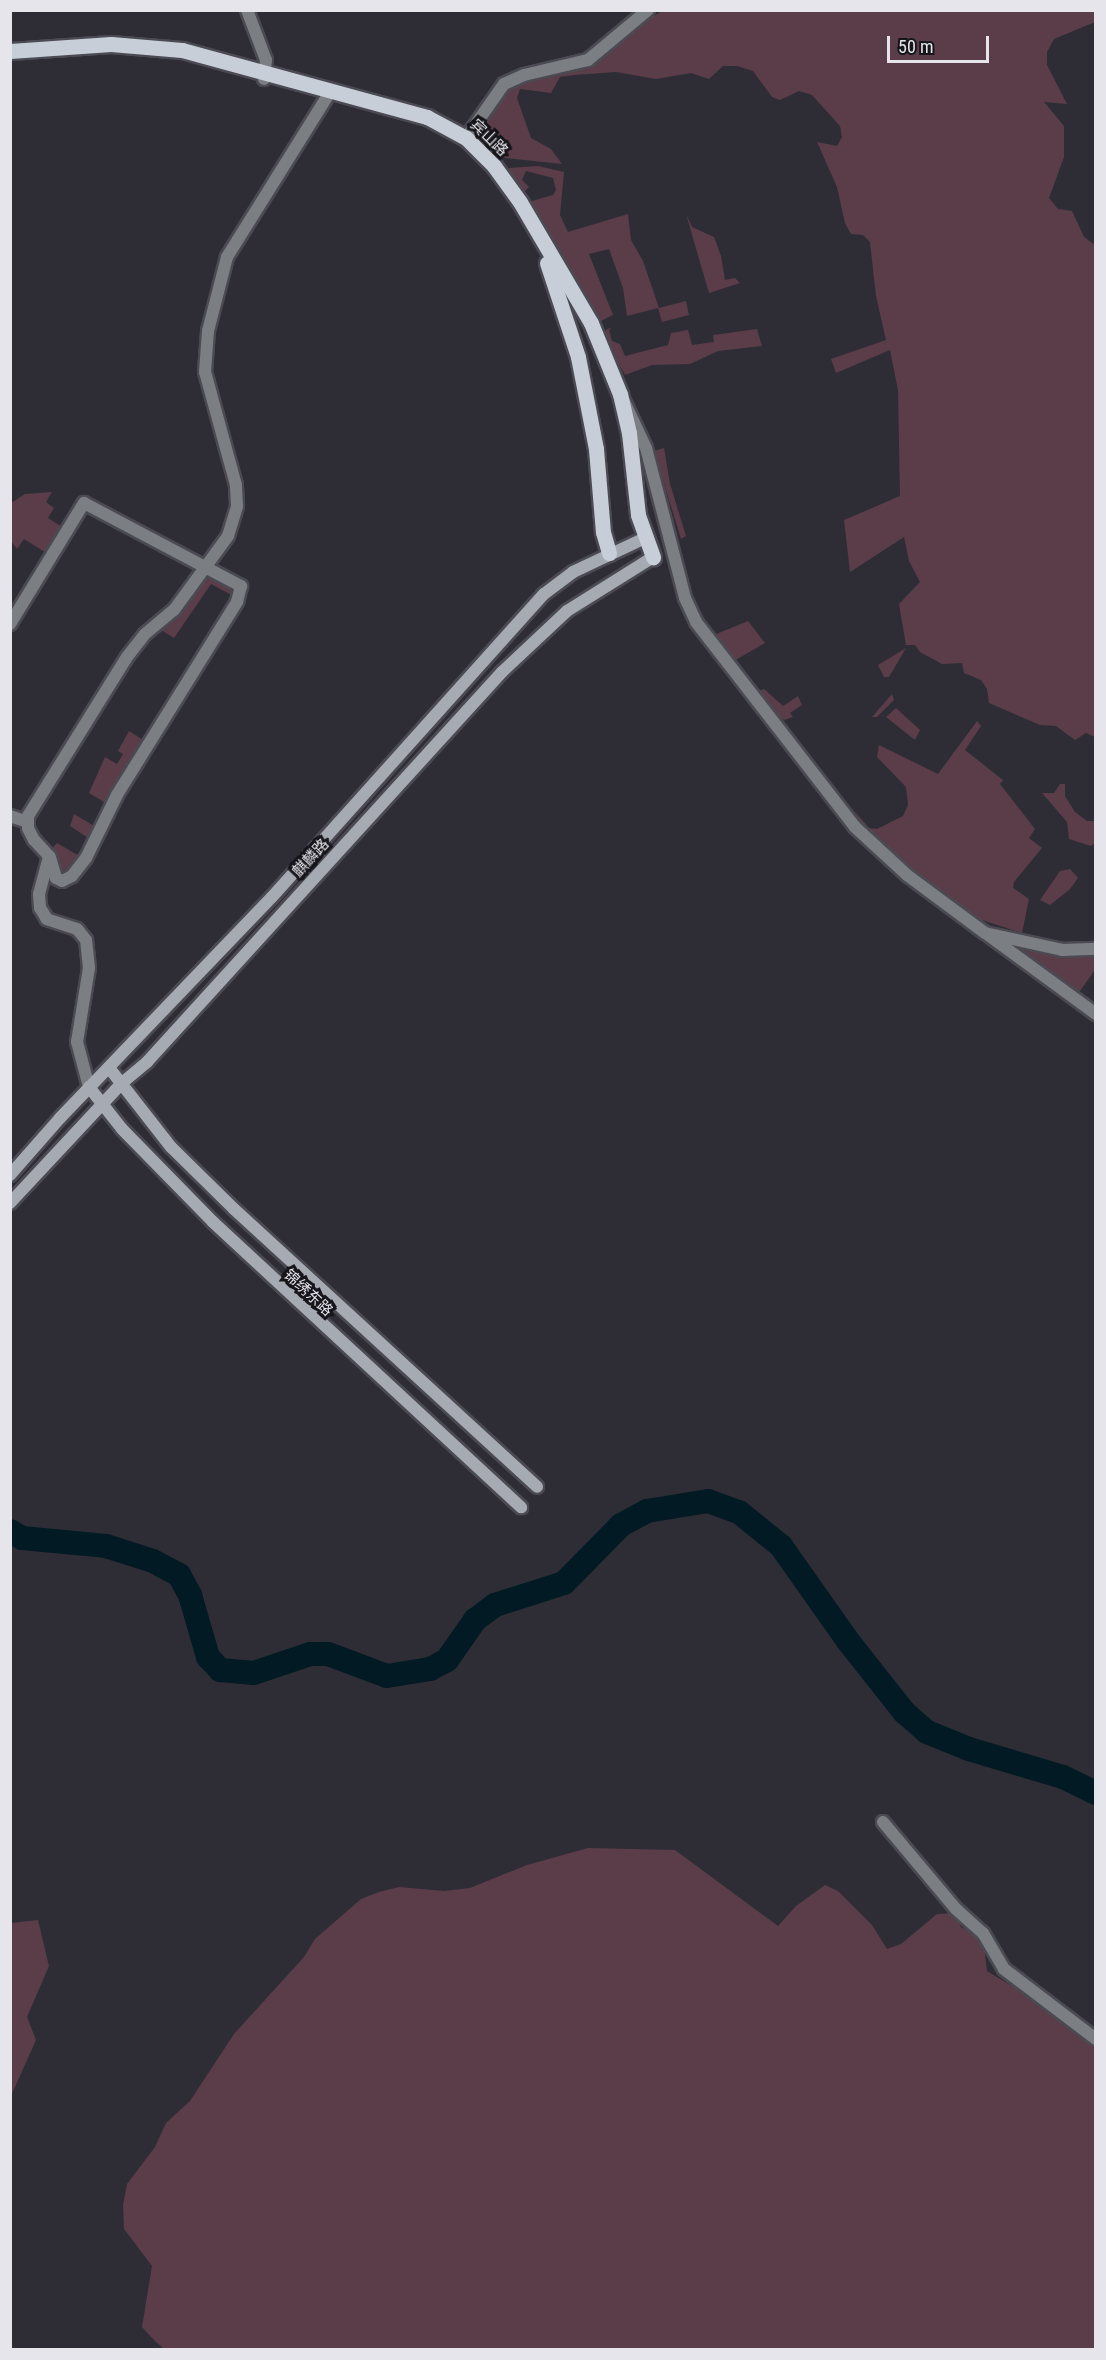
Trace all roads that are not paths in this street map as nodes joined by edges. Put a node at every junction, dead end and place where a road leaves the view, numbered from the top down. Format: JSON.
{"nodes":[{"id":1,"x":248,"y":10,"type":"edge"},
{"id":2,"x":648,"y":10,"type":"edge"},
{"id":3,"x":10,"y":51,"type":"edge"},
{"id":4,"x":10,"y":57,"type":"edge"},
{"id":5,"x":265,"y":76,"type":"junction"},
{"id":6,"x":328,"y":95,"type":"junction"},
{"id":7,"x":466,"y":138,"type":"junction"},
{"id":8,"x":620,"y":394,"type":"junction"},
{"id":9,"x":645,"y":538,"type":"junction"},
{"id":10,"x":609,"y":553,"type":"junction"},
{"id":11,"x":653,"y":557,"type":"joint"},
{"id":12,"x":208,"y":567,"type":"junction"},
{"id":13,"x":10,"y":624,"type":"edge"},
{"id":14,"x":10,"y":816,"type":"edge"},
{"id":15,"x":27,"y":822,"type":"junction"},
{"id":16,"x":49,"y":856,"type":"junction"},
{"id":17,"x":986,"y":933,"type":"junction"},
{"id":18,"x":1095,"y":949,"type":"edge"},
{"id":19,"x":1095,"y":1014,"type":"edge"},
{"id":20,"x":110,"y":1069,"type":"junction"},
{"id":21,"x":122,"y":1083,"type":"junction"},
{"id":22,"x":89,"y":1087,"type":"junction"},
{"id":23,"x":103,"y":1105,"type":"junction"},
{"id":24,"x":10,"y":1175,"type":"edge"},
{"id":25,"x":10,"y":1203,"type":"edge"},
{"id":26,"x":537,"y":1487,"type":"dead end"},
{"id":27,"x":521,"y":1507,"type":"dead end"},
{"id":28,"x":883,"y":1822,"type":"dead end"},
{"id":29,"x":1095,"y":2039,"type":"edge"}],
"edges":[{"from":1,"to":5,"type":"street"},
{"from":2,"to":7,"type":"street"},
{"from":3,"to":5,"type":"main road","name":"宾山路"},
{"from":4,"to":5,"type":"main road","name":"宾山路"},
{"from":5,"to":6,"type":"main road","name":"宾山路"},
{"from":6,"to":7,"type":"main road","name":"宾山路"},
{"from":6,"to":10,"type":"main road","name":"宾山路"},
{"from":6,"to":12,"type":"street"},
{"from":7,"to":8,"type":"main road","name":"宾山路"},
{"from":8,"to":9,"type":"main road","name":"宾山路"},
{"from":8,"to":17,"type":"street"},
{"from":9,"to":10,"type":"main road","name":"麒麟路"},
{"from":9,"to":11,"type":"main road","name":"宾山路"},
{"from":10,"to":20,"type":"main road","name":"麒麟路"},
{"from":11,"to":21,"type":"main road","name":"麒麟路"},
{"from":12,"to":13,"type":"street"},
{"from":12,"to":15,"type":"street"},
{"from":12,"to":16,"type":"street"},
{"from":14,"to":15,"type":"street"},
{"from":15,"to":16,"type":"street"},
{"from":16,"to":22,"type":"street"},
{"from":17,"to":18,"type":"street"},
{"from":17,"to":19,"type":"street"},
{"from":20,"to":21,"type":"main road","name":"锦绣东路"},
{"from":20,"to":22,"type":"main road","name":"麒麟路"},
{"from":21,"to":23,"type":"main road","name":"麒麟路"},
{"from":21,"to":26,"type":"main road","name":"锦绣东路"},
{"from":22,"to":23,"type":"main road","name":"锦绣东路"},
{"from":22,"to":24,"type":"main road","name":"麒麟路"},
{"from":23,"to":25,"type":"main road","name":"麒麟路"},
{"from":23,"to":27,"type":"main road","name":"锦绣东路"},
{"from":28,"to":29,"type":"street"}]}
